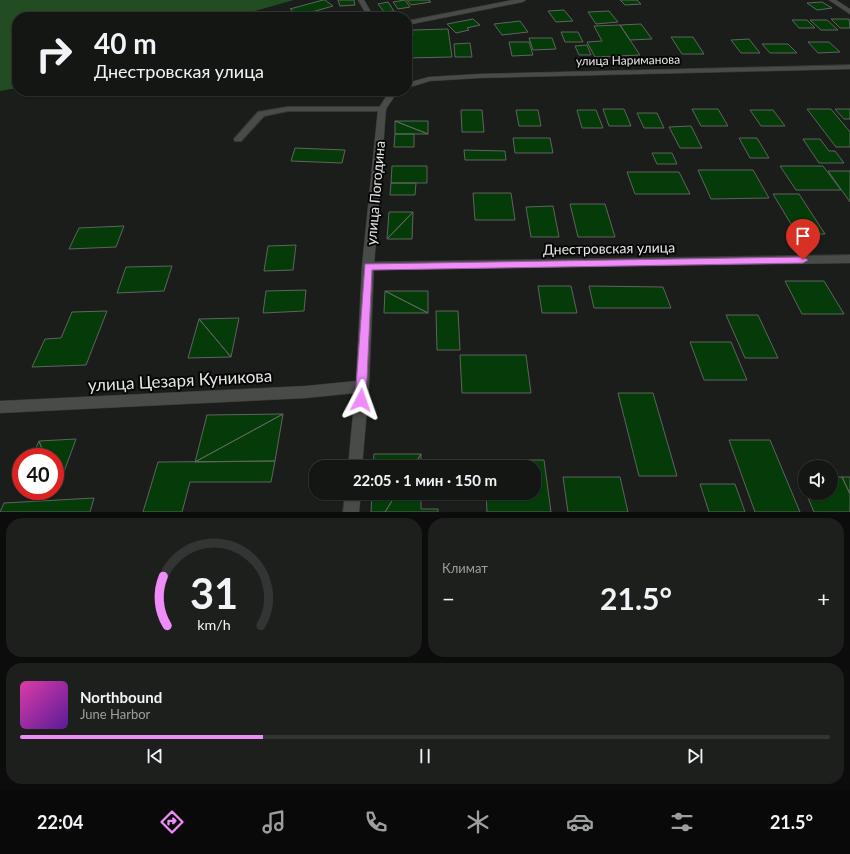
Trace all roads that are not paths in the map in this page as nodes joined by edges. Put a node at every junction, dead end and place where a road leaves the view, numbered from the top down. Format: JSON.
{"nodes":[{"id":1,"x":361,"y":0,"type":"edge"},
{"id":2,"x":523,"y":0,"type":"edge"},
{"id":3,"x":832,"y":0,"type":"edge"},
{"id":4,"x":367,"y":12,"type":"edge"},
{"id":5,"x":850,"y":12,"type":"edge"},
{"id":6,"x":412,"y":22,"type":"edge"},
{"id":7,"x":850,"y":67,"type":"edge"},
{"id":8,"x":412,"y":84,"type":"edge"},
{"id":9,"x":391,"y":96,"type":"edge"},
{"id":10,"x":382,"y":110,"type":"junction"},
{"id":11,"x":238,"y":139,"type":"dead end"},
{"id":12,"x":850,"y":259,"type":"edge"},
{"id":13,"x":368,"y":266,"type":"junction"},
{"id":14,"x":362,"y":386,"type":"junction"},
{"id":15,"x":0,"y":407,"type":"edge"},
{"id":16,"x":356,"y":460,"type":"edge"},
{"id":17,"x":352,"y":500,"type":"edge"},
{"id":18,"x":351,"y":512,"type":"edge"}],
"edges":[{"from":1,"to":4,"type":"street"},
{"from":2,"to":6,"type":"street"},
{"from":3,"to":5,"type":"street"},
{"from":7,"to":8,"type":"street","name":"улица Нариманова"},
{"from":9,"to":10,"type":"street","name":"улица Погодина"},
{"from":10,"to":11,"type":"lane"},
{"from":10,"to":13,"type":"street","name":"улица Погодина"},
{"from":12,"to":13,"type":"street","name":"Днестровская улица"},
{"from":13,"to":14,"type":"street","name":"улица Погодина"},
{"from":14,"to":15,"type":"street","name":"улица Цезаря Куникова"},
{"from":14,"to":16,"type":"street","name":"улица Погодина"},
{"from":17,"to":18,"type":"street"}]}
